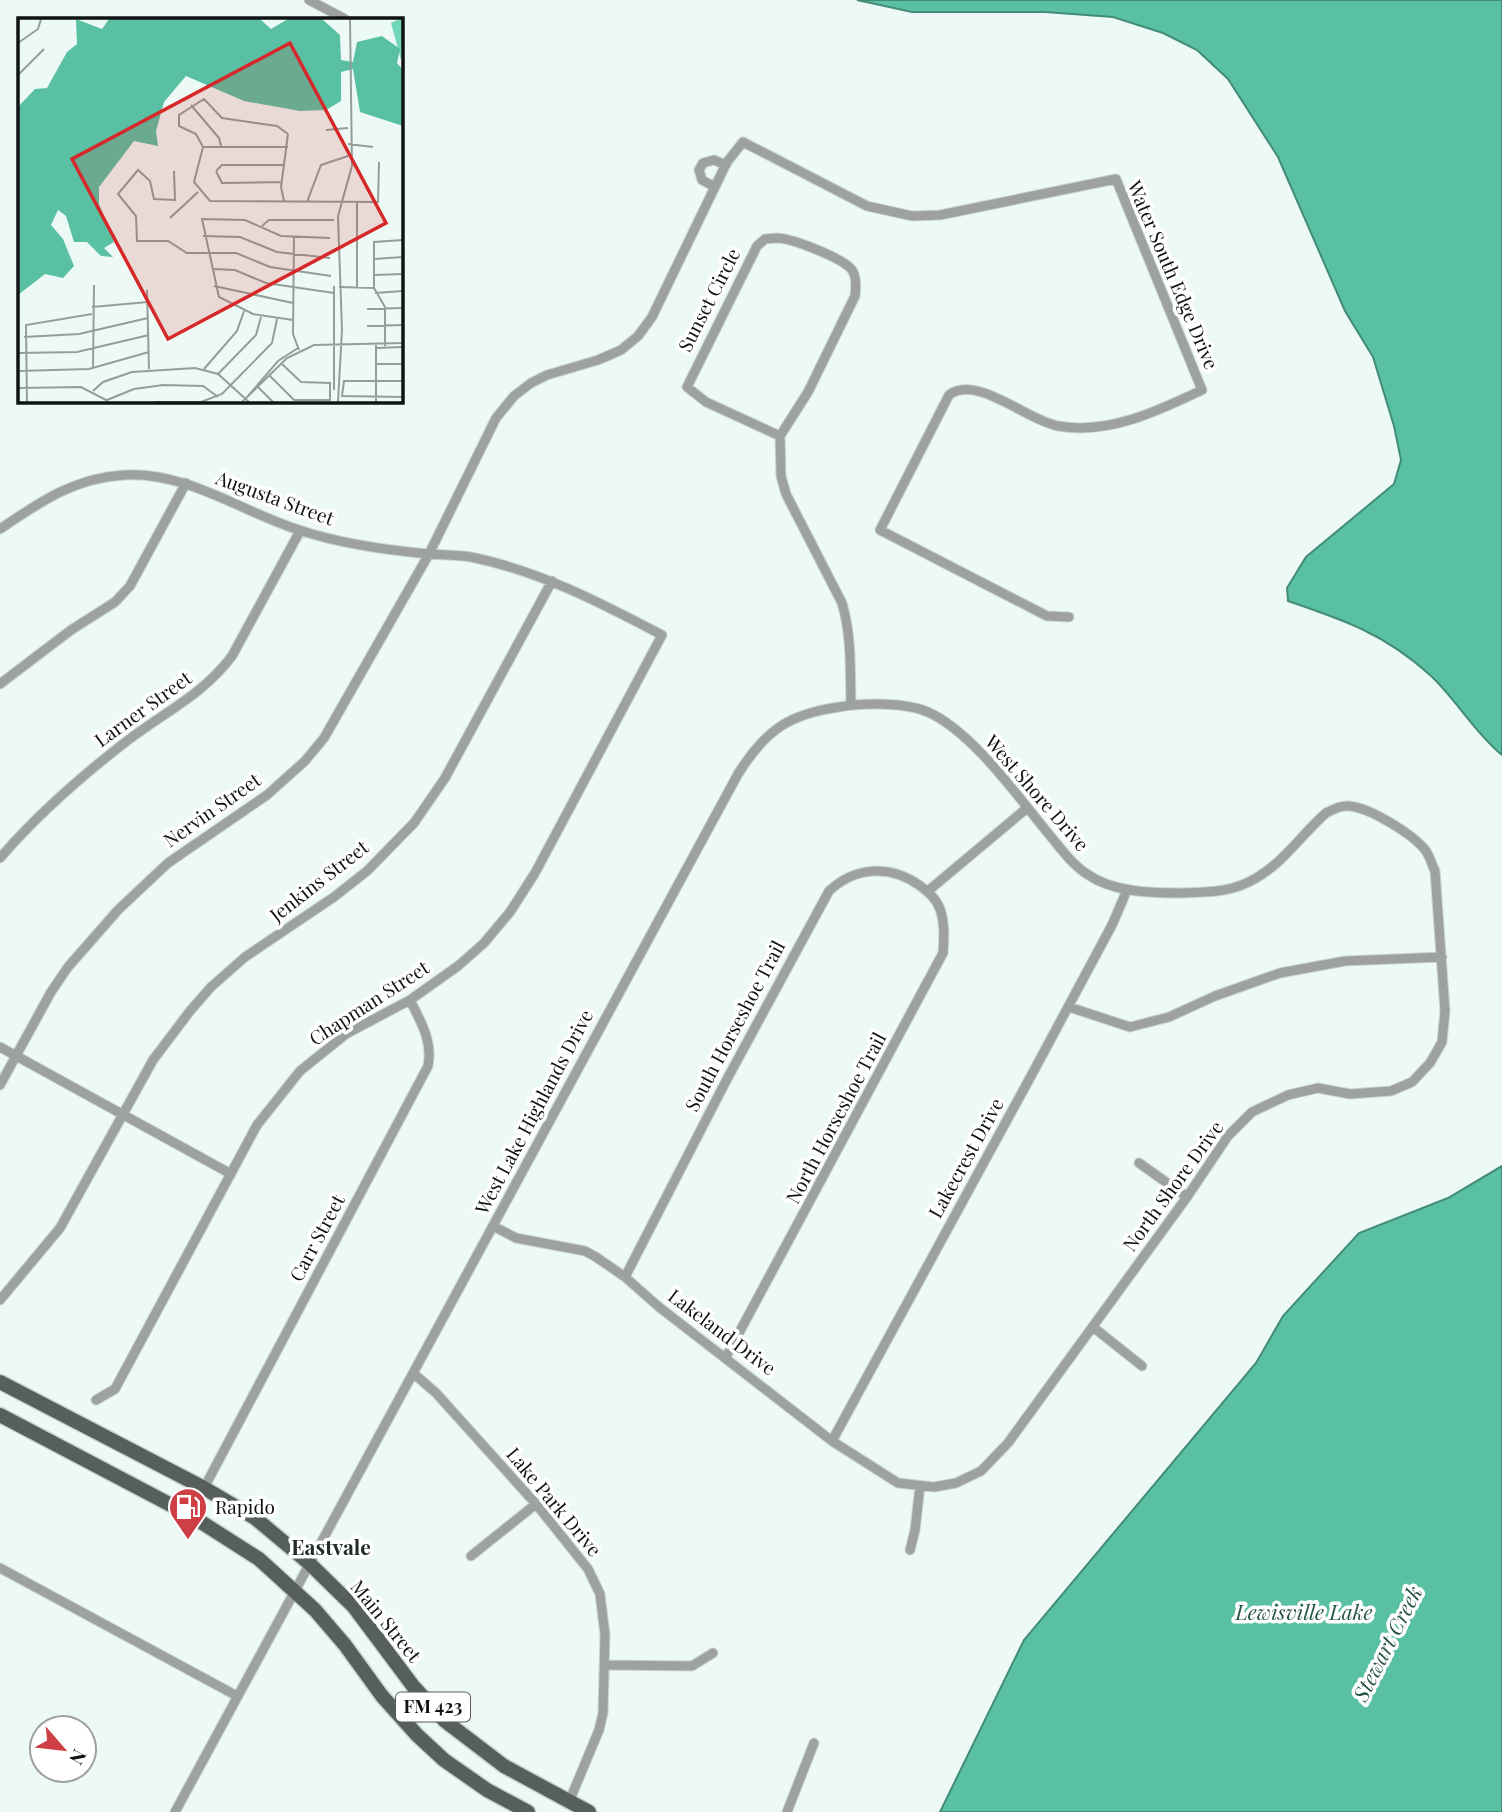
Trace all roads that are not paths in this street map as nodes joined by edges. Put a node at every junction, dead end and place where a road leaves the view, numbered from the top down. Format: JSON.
{"nodes":[{"id":1,"x":312,"y":1,"type":"edge"},
{"id":2,"x":343,"y":18,"type":"edge"},
{"id":3,"x":726,"y":165,"type":"junction"},
{"id":4,"x":715,"y":187,"type":"junction"},
{"id":5,"x":780,"y":436,"type":"junction"},
{"id":6,"x":186,"y":483,"type":"junction"},
{"id":7,"x":0,"y":529,"type":"edge"},
{"id":8,"x":300,"y":531,"type":"junction"},
{"id":9,"x":429,"y":554,"type":"junction"},
{"id":10,"x":552,"y":581,"type":"junction"},
{"id":11,"x":1069,"y":617,"type":"dead end"},
{"id":12,"x":662,"y":635,"type":"joint"},
{"id":13,"x":0,"y":684,"type":"edge"},
{"id":14,"x":851,"y":705,"type":"junction"},
{"id":15,"x":1027,"y":808,"type":"junction"},
{"id":16,"x":0,"y":858,"type":"edge"},
{"id":17,"x":1127,"y":890,"type":"junction"},
{"id":18,"x":928,"y":891,"type":"junction"},
{"id":19,"x":1442,"y":957,"type":"junction"},
{"id":20,"x":410,"y":1000,"type":"junction"},
{"id":21,"x":1069,"y":1007,"type":"junction"},
{"id":22,"x":0,"y":1047,"type":"edge"},
{"id":23,"x":15,"y":1056,"type":"junction"},
{"id":24,"x":0,"y":1085,"type":"edge"},
{"id":25,"x":124,"y":1115,"type":"junction"},
{"id":26,"x":1139,"y":1163,"type":"dead end"},
{"id":27,"x":231,"y":1174,"type":"junction"},
{"id":28,"x":1187,"y":1197,"type":"junction"},
{"id":29,"x":493,"y":1226,"type":"junction"},
{"id":30,"x":625,"y":1277,"type":"junction"},
{"id":31,"x":0,"y":1300,"type":"edge"},
{"id":32,"x":1093,"y":1327,"type":"junction"},
{"id":33,"x":726,"y":1357,"type":"junction"},
{"id":34,"x":1142,"y":1366,"type":"dead end"},
{"id":35,"x":413,"y":1373,"type":"junction"},
{"id":36,"x":0,"y":1382,"type":"edge"},
{"id":37,"x":96,"y":1400,"type":"dead end"},
{"id":38,"x":0,"y":1415,"type":"edge"},
{"id":39,"x":832,"y":1441,"type":"junction"},
{"id":40,"x":920,"y":1486,"type":"junction"},
{"id":41,"x":204,"y":1488,"type":"junction"},
{"id":42,"x":536,"y":1504,"type":"junction"},
{"id":43,"x":910,"y":1550,"type":"dead end"},
{"id":44,"x":471,"y":1556,"type":"dead end"},
{"id":45,"x":310,"y":1564,"type":"junction"},
{"id":46,"x":0,"y":1568,"type":"edge"},
{"id":47,"x":295,"y":1590,"type":"junction"},
{"id":48,"x":713,"y":1653,"type":"dead end"},
{"id":49,"x":605,"y":1665,"type":"junction"},
{"id":50,"x":237,"y":1696,"type":"junction"},
{"id":51,"x":814,"y":1743,"type":"dead end"},
{"id":52,"x":569,"y":1802,"type":"junction"},
{"id":53,"x":175,"y":1812,"type":"edge"},
{"id":54,"x":528,"y":1812,"type":"edge"},
{"id":55,"x":589,"y":1812,"type":"edge"},
{"id":56,"x":787,"y":1812,"type":"edge"}],
"edges":[{"from":1,"to":2,"type":"street"},
{"from":3,"to":4,"type":"street","name":"Water South Edge Drive"},
{"from":3,"to":4,"type":"street"},
{"from":3,"to":11,"type":"street","name":"Water South Edge Drive"},
{"from":4,"to":9,"type":"street","name":"Water South Edge Drive"},
{"from":5,"to":5,"type":"street","name":"Sunset Circle"},
{"from":5,"to":14,"type":"street"},
{"from":6,"to":7,"type":"street","name":"Augusta Street"},
{"from":6,"to":8,"type":"street","name":"Augusta Street"},
{"from":6,"to":13,"type":"street"},
{"from":8,"to":9,"type":"street","name":"Augusta Street"},
{"from":8,"to":16,"type":"street","name":"Larner Street"},
{"from":9,"to":10,"type":"street","name":"Augusta Street"},
{"from":9,"to":23,"type":"street","name":"Nervin Street"},
{"from":10,"to":12,"type":"street","name":"Augusta Street"},
{"from":10,"to":25,"type":"street","name":"Jenkins Street"},
{"from":12,"to":20,"type":"street","name":"Chapman Street"},
{"from":14,"to":15,"type":"street","name":"West Shore Drive"},
{"from":14,"to":29,"type":"street","name":"West Lake Highlands Drive"},
{"from":15,"to":17,"type":"street","name":"West Shore Drive"},
{"from":15,"to":18,"type":"street"},
{"from":17,"to":19,"type":"street","name":"West Shore Drive"},
{"from":17,"to":21,"type":"street","name":"Lakecrest Drive"},
{"from":18,"to":30,"type":"street","name":"South Horseshoe Trail"},
{"from":18,"to":33,"type":"street","name":"North Horseshoe Trail"},
{"from":19,"to":21,"type":"street"},
{"from":19,"to":28,"type":"street","name":"North Shore Drive"},
{"from":20,"to":27,"type":"street","name":"Chapman Street"},
{"from":20,"to":41,"type":"street","name":"Carr Street"},
{"from":21,"to":39,"type":"street","name":"Lakecrest Drive"},
{"from":22,"to":23,"type":"street"},
{"from":23,"to":24,"type":"street","name":"Nervin Street"},
{"from":23,"to":25,"type":"street"},
{"from":25,"to":27,"type":"street"},
{"from":25,"to":31,"type":"street","name":"Jenkins Street"},
{"from":26,"to":28,"type":"street"},
{"from":27,"to":37,"type":"street","name":"Chapman Street"},
{"from":28,"to":32,"type":"street","name":"North Shore Drive"},
{"from":29,"to":30,"type":"street","name":"Lakeland Drive"},
{"from":29,"to":35,"type":"street","name":"West Lake Highlands Drive"},
{"from":30,"to":33,"type":"street","name":"Lakeland Drive"},
{"from":32,"to":34,"type":"street"},
{"from":32,"to":40,"type":"street","name":"North Shore Drive"},
{"from":33,"to":39,"type":"street","name":"Lakeland Drive"},
{"from":35,"to":42,"type":"street","name":"Lake Park Drive"},
{"from":35,"to":45,"type":"street","name":"West Lake Highlands Drive"},
{"from":36,"to":41,"type":"main road","name":"Main Street","number":"FM 423"},
{"from":38,"to":47,"type":"main road","number":"FM 423"},
{"from":39,"to":40,"type":"street","name":"Lakeland Drive"},
{"from":40,"to":43,"type":"street"},
{"from":41,"to":45,"type":"main road","name":"Main Street","number":"FM 423"},
{"from":42,"to":44,"type":"street"},
{"from":42,"to":49,"type":"street","name":"Lake Park Drive"},
{"from":45,"to":47,"type":"street","name":"West Lake Highlands Drive"},
{"from":45,"to":52,"type":"main road","name":"Main Street","number":"FM 423"},
{"from":46,"to":50,"type":"street"},
{"from":47,"to":50,"type":"street","name":"West Lake Highlands Drive"},
{"from":47,"to":54,"type":"main road","number":"FM 423"},
{"from":48,"to":49,"type":"street"},
{"from":49,"to":52,"type":"street","name":"Lake Park Drive"},
{"from":50,"to":53,"type":"street","name":"West Lake Highlands Drive"},
{"from":51,"to":56,"type":"street"},
{"from":52,"to":55,"type":"main road","name":"Main Street","number":"FM 423"}]}
